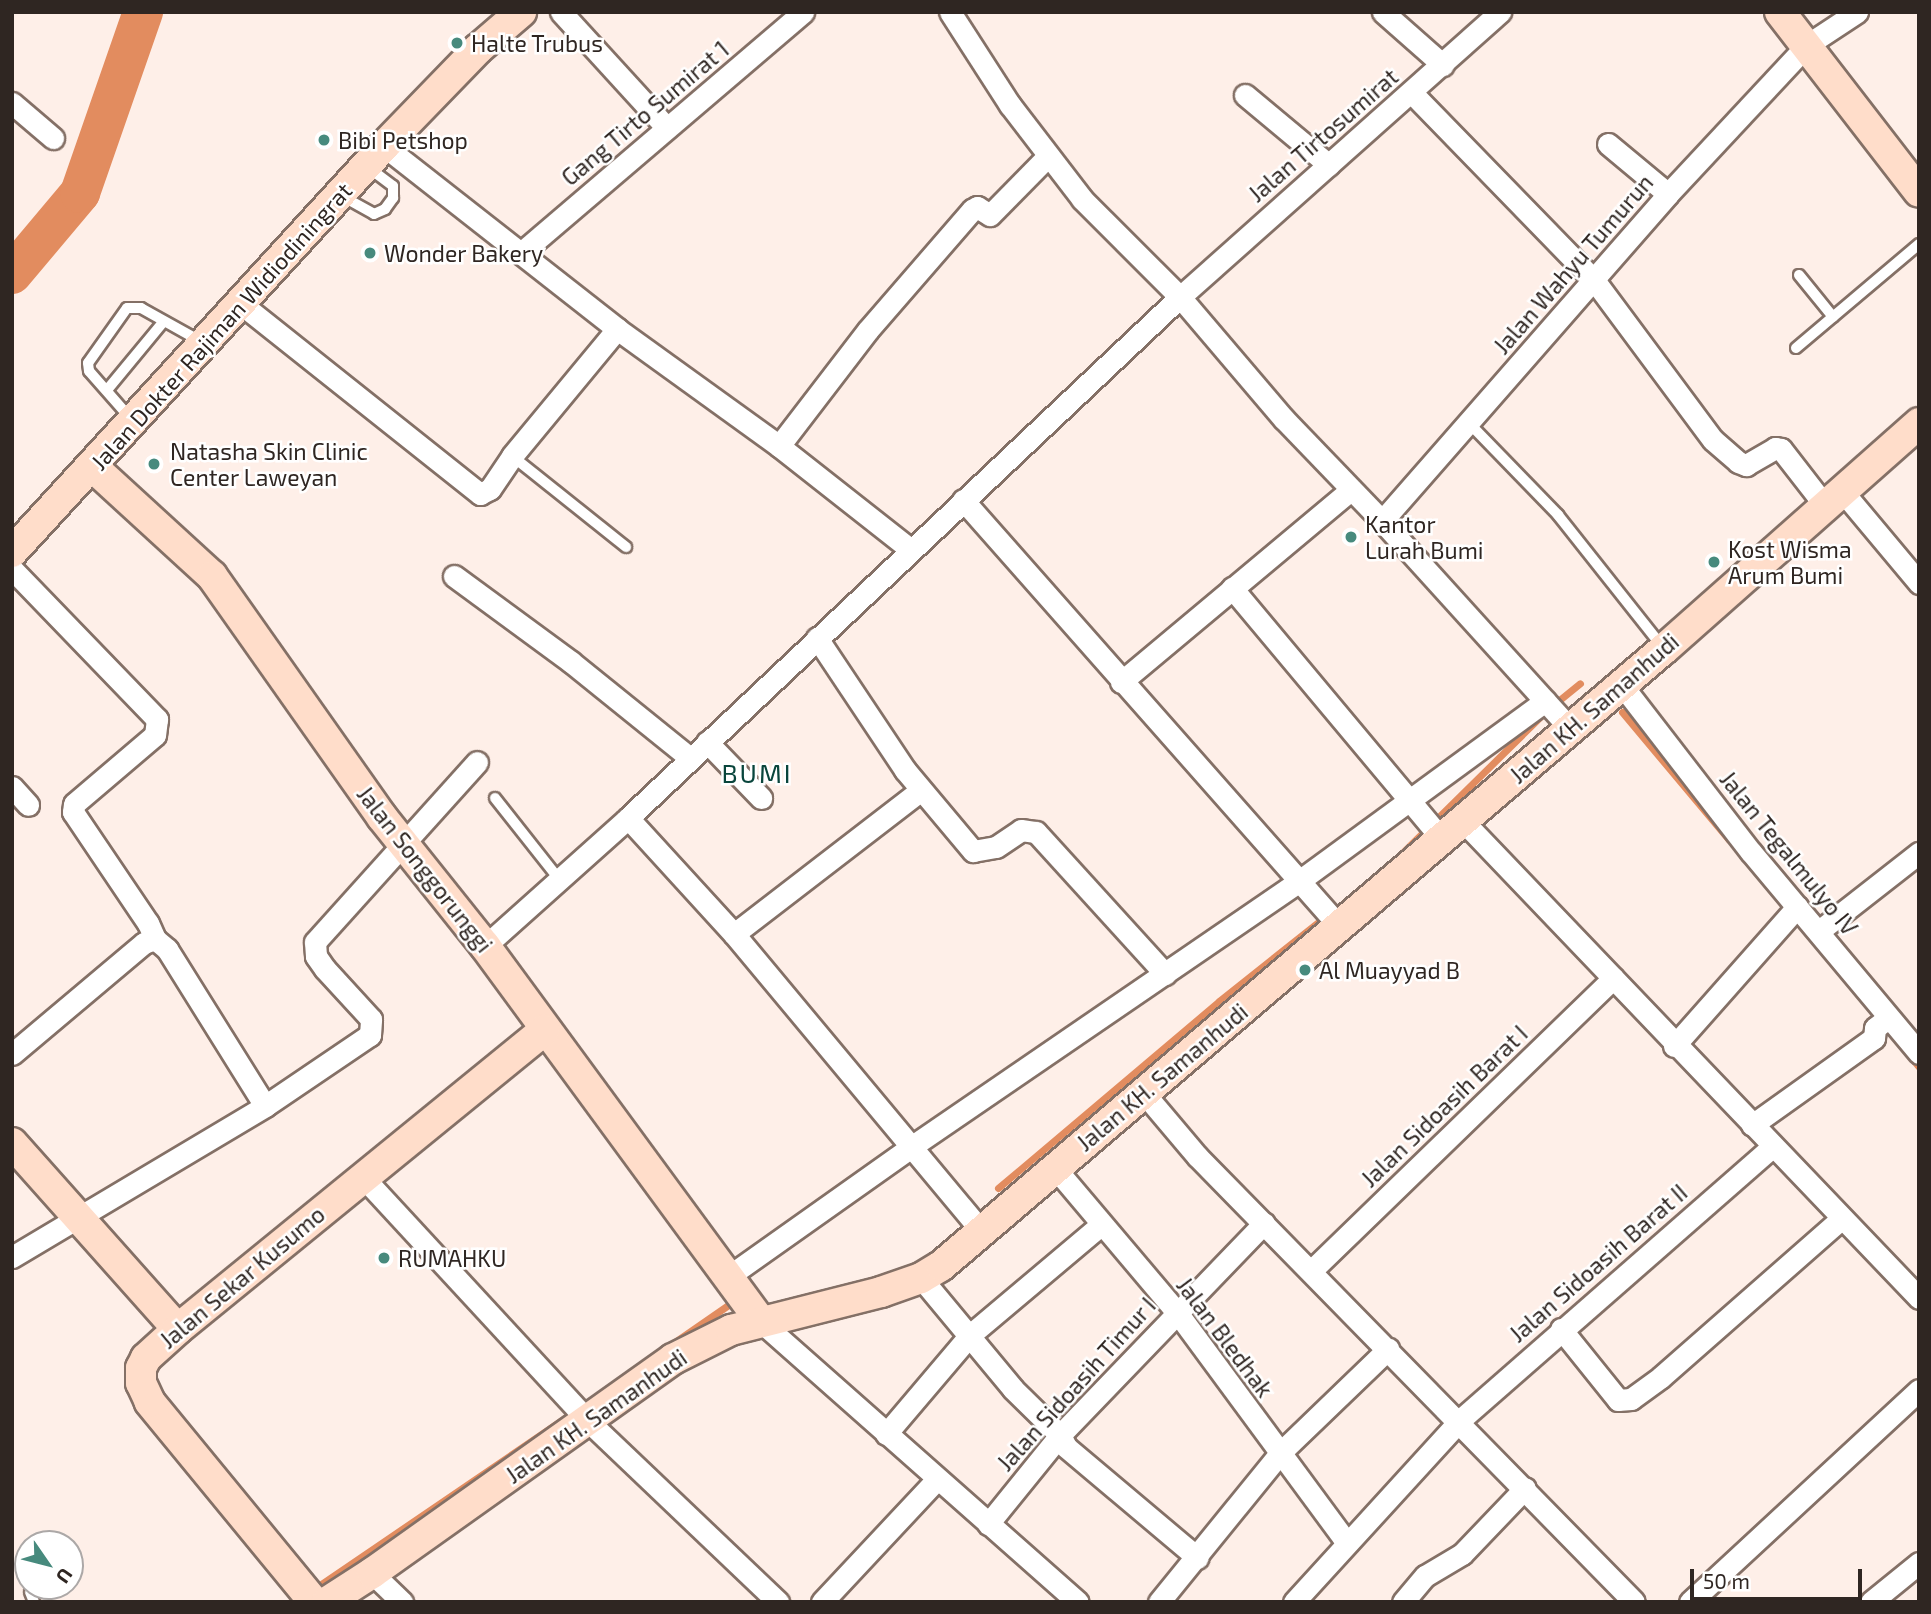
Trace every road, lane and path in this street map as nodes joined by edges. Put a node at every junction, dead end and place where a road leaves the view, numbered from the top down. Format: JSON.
{"nodes":[{"id":1,"x":561,"y":12,"type":"edge"},
{"id":2,"x":803,"y":12,"type":"edge"},
{"id":3,"x":950,"y":12,"type":"edge"},
{"id":4,"x":1383,"y":12,"type":"edge"},
{"id":5,"x":1500,"y":12,"type":"edge"},
{"id":6,"x":1780,"y":12,"type":"edge"},
{"id":7,"x":1857,"y":12,"type":"edge"},
{"id":8,"x":516,"y":13,"type":"edge"},
{"id":9,"x":1807,"y":45,"type":"junction"},
{"id":10,"x":1443,"y":65,"type":"junction"},
{"id":11,"x":1412,"y":93,"type":"junction"},
{"id":12,"x":1245,"y":95,"type":"dead end"},
{"id":13,"x":12,"y":103,"type":"edge"},
{"id":14,"x":667,"y":128,"type":"junction"},
{"id":15,"x":53,"y":138,"type":"dead end"},
{"id":16,"x":1608,"y":144,"type":"dead end"},
{"id":17,"x":1048,"y":156,"type":"junction"},
{"id":18,"x":375,"y":157,"type":"junction"},
{"id":19,"x":1329,"y":165,"type":"junction"},
{"id":20,"x":1919,"y":192,"type":"edge"},
{"id":21,"x":1668,"y":194,"type":"junction"},
{"id":22,"x":340,"y":195,"type":"junction"},
{"id":23,"x":1919,"y":244,"type":"edge"},
{"id":24,"x":521,"y":253,"type":"junction"},
{"id":25,"x":1799,"y":275,"type":"dead end"},
{"id":26,"x":1594,"y":280,"type":"junction"},
{"id":27,"x":1180,"y":297,"type":"junction"},
{"id":28,"x":240,"y":303,"type":"junction"},
{"id":29,"x":1833,"y":317,"type":"junction"},
{"id":30,"x":164,"y":321,"type":"junction"},
{"id":31,"x":617,"y":328,"type":"junction"},
{"id":32,"x":205,"y":344,"type":"junction"},
{"id":33,"x":1796,"y":348,"type":"dead end"},
{"id":34,"x":107,"y":390,"type":"junction"},
{"id":35,"x":134,"y":422,"type":"junction"},
{"id":36,"x":1469,"y":423,"type":"junction"},
{"id":37,"x":1919,"y":423,"type":"edge"},
{"id":38,"x":779,"y":446,"type":"junction"},
{"id":39,"x":512,"y":456,"type":"junction"},
{"id":40,"x":93,"y":467,"type":"junction"},
{"id":41,"x":1351,"y":490,"type":"junction"},
{"id":42,"x":1834,"y":499,"type":"junction"},
{"id":43,"x":963,"y":500,"type":"junction"},
{"id":44,"x":1382,"y":521,"type":"junction"},
{"id":45,"x":626,"y":547,"type":"dead end"},
{"id":46,"x":911,"y":549,"type":"junction"},
{"id":47,"x":12,"y":552,"type":"edge"},
{"id":48,"x":12,"y":569,"type":"edge"},
{"id":49,"x":454,"y":576,"type":"dead end"},
{"id":50,"x":1919,"y":583,"type":"edge"},
{"id":51,"x":1231,"y":588,"type":"junction"},
{"id":52,"x":817,"y":638,"type":"junction"},
{"id":53,"x":1664,"y":649,"type":"junction"},
{"id":54,"x":1121,"y":682,"type":"junction"},
{"id":55,"x":1621,"y":684,"type":"junction"},
{"id":56,"x":1556,"y":713,"type":"junction"},
{"id":57,"x":707,"y":742,"type":"junction"},
{"id":58,"x":690,"y":758,"type":"junction"},
{"id":59,"x":477,"y":762,"type":"dead end"},
{"id":60,"x":12,"y":787,"type":"edge"},
{"id":61,"x":920,"y":791,"type":"junction"},
{"id":62,"x":761,"y":798,"type":"dead end"},
{"id":63,"x":495,"y":799,"type":"dead end"},
{"id":64,"x":1409,"y":802,"type":"junction"},
{"id":65,"x":28,"y":805,"type":"dead end"},
{"id":66,"x":628,"y":818,"type":"junction"},
{"id":67,"x":1452,"y":830,"type":"junction"},
{"id":68,"x":402,"y":843,"type":"junction"},
{"id":69,"x":1919,"y":853,"type":"edge"},
{"id":70,"x":559,"y":879,"type":"junction"},
{"id":71,"x":1299,"y":881,"type":"junction"},
{"id":72,"x":1792,"y":913,"type":"junction"},
{"id":73,"x":1330,"y":917,"type":"junction"},
{"id":74,"x":1819,"y":931,"type":"junction"},
{"id":75,"x":734,"y":934,"type":"junction"},
{"id":76,"x":155,"y":939,"type":"junction"},
{"id":77,"x":485,"y":946,"type":"junction"},
{"id":78,"x":1165,"y":974,"type":"junction"},
{"id":79,"x":1613,"y":978,"type":"junction"},
{"id":80,"x":1882,"y":1023,"type":"junction"},
{"id":81,"x":545,"y":1030,"type":"junction"},
{"id":82,"x":1674,"y":1045,"type":"junction"},
{"id":83,"x":1919,"y":1053,"type":"edge"},
{"id":84,"x":12,"y":1054,"type":"edge"},
{"id":85,"x":1143,"y":1092,"type":"junction"},
{"id":86,"x":265,"y":1106,"type":"junction"},
{"id":87,"x":1752,"y":1125,"type":"junction"},
{"id":88,"x":12,"y":1143,"type":"edge"},
{"id":89,"x":1773,"y":1146,"type":"junction"},
{"id":90,"x":911,"y":1147,"type":"junction"},
{"id":91,"x":1055,"y":1168,"type":"junction"},
{"id":92,"x":363,"y":1177,"type":"junction"},
{"id":93,"x":82,"y":1217,"type":"junction"},
{"id":94,"x":1841,"y":1219,"type":"junction"},
{"id":95,"x":1264,"y":1223,"type":"junction"},
{"id":96,"x":1102,"y":1224,"type":"junction"},
{"id":97,"x":981,"y":1230,"type":"junction"},
{"id":98,"x":12,"y":1257,"type":"edge"},
{"id":99,"x":1311,"y":1271,"type":"junction"},
{"id":100,"x":921,"y":1278,"type":"junction"},
{"id":101,"x":744,"y":1298,"type":"junction"},
{"id":102,"x":1919,"y":1298,"type":"edge"},
{"id":103,"x":1176,"y":1311,"type":"junction"},
{"id":104,"x":178,"y":1329,"type":"junction"},
{"id":105,"x":1561,"y":1329,"type":"junction"},
{"id":106,"x":970,"y":1335,"type":"junction"},
{"id":107,"x":1388,"y":1349,"type":"junction"},
{"id":108,"x":1919,"y":1390,"type":"edge"},
{"id":109,"x":579,"y":1410,"type":"junction"},
{"id":110,"x":1459,"y":1421,"type":"junction"},
{"id":111,"x":886,"y":1434,"type":"junction"},
{"id":112,"x":1060,"y":1435,"type":"junction"},
{"id":113,"x":1281,"y":1452,"type":"junction"},
{"id":114,"x":937,"y":1479,"type":"junction"},
{"id":115,"x":1525,"y":1488,"type":"junction"},
{"id":116,"x":988,"y":1524,"type":"junction"},
{"id":117,"x":1346,"y":1542,"type":"junction"},
{"id":118,"x":1198,"y":1558,"type":"junction"},
{"id":119,"x":1919,"y":1563,"type":"edge"},
{"id":120,"x":372,"y":1573,"type":"junction"},
{"id":121,"x":767,"y":1598,"type":"edge"},
{"id":122,"x":318,"y":1601,"type":"edge"},
{"id":123,"x":402,"y":1602,"type":"edge"},
{"id":124,"x":822,"y":1602,"type":"edge"},
{"id":125,"x":1078,"y":1602,"type":"edge"},
{"id":126,"x":1159,"y":1602,"type":"edge"},
{"id":127,"x":1294,"y":1602,"type":"edge"},
{"id":128,"x":1403,"y":1602,"type":"edge"},
{"id":129,"x":1634,"y":1602,"type":"edge"},
{"id":130,"x":1690,"y":1602,"type":"edge"},
{"id":131,"x":1871,"y":1602,"type":"edge"}],
"edges":[{"from":1,"to":14,"type":"street"},
{"from":2,"to":14,"type":"street","name":"Gang Tirto Sumirat 1"},
{"from":3,"to":17,"type":"street"},
{"from":4,"to":10,"type":"street"},
{"from":5,"to":10,"type":"street","name":"Jalan Tirtosumirat"},
{"from":6,"to":9,"type":"main road"},
{"from":7,"to":9,"type":"street","name":"Jalan Wahyu Tumurun"},
{"from":8,"to":18,"type":"main road","name":"Jalan Dokter Rajiman Widiodiningrat"},
{"from":9,"to":20,"type":"main road"},
{"from":9,"to":21,"type":"street","name":"Jalan Wahyu Tumurun"},
{"from":10,"to":11,"type":"street","name":"Jalan Tirtosumirat"},
{"from":11,"to":19,"type":"street","name":"Jalan Tirtosumirat"},
{"from":11,"to":26,"type":"street"},
{"from":12,"to":19,"type":"street"},
{"from":13,"to":15,"type":"street"},
{"from":14,"to":24,"type":"street","name":"Gang Tirto Sumirat 1"},
{"from":16,"to":21,"type":"street"},
{"from":17,"to":27,"type":"street"},
{"from":17,"to":38,"type":"street"},
{"from":18,"to":22,"type":"main road","name":"Jalan Dokter Rajiman Widiodiningrat"},
{"from":18,"to":22,"type":"lane"},
{"from":18,"to":24,"type":"street"},
{"from":19,"to":27,"type":"street","name":"Jalan Tirtosumirat"},
{"from":21,"to":26,"type":"street","name":"Jalan Wahyu Tumurun"},
{"from":22,"to":28,"type":"main road","name":"Jalan Dokter Rajiman Widiodiningrat"},
{"from":23,"to":29,"type":"lane"},
{"from":24,"to":31,"type":"street"},
{"from":25,"to":29,"type":"lane"},
{"from":26,"to":36,"type":"street","name":"Jalan Wahyu Tumurun"},
{"from":26,"to":42,"type":"street"},
{"from":27,"to":41,"type":"street"},
{"from":27,"to":43,"type":"street","name":"Jalan Tirtosumirat"},
{"from":28,"to":32,"type":"main road","name":"Jalan Dokter Rajiman Widiodiningrat"},
{"from":28,"to":39,"type":"street"},
{"from":29,"to":33,"type":"lane"},
{"from":30,"to":32,"type":"lane"},
{"from":30,"to":34,"type":"lane"},
{"from":30,"to":34,"type":"lane"},
{"from":31,"to":38,"type":"street"},
{"from":31,"to":39,"type":"street"},
{"from":32,"to":35,"type":"main road","name":"Jalan Dokter Rajiman Widiodiningrat"},
{"from":34,"to":35,"type":"lane"},
{"from":35,"to":40,"type":"main road","name":"Jalan Dokter Rajiman Widiodiningrat"},
{"from":36,"to":44,"type":"street","name":"Jalan Wahyu Tumurun"},
{"from":36,"to":53,"type":"lane"},
{"from":37,"to":42,"type":"main road","name":"Jalan KH. Samanhudi"},
{"from":38,"to":46,"type":"street"},
{"from":39,"to":45,"type":"lane"},
{"from":40,"to":47,"type":"main road","name":"Jalan Dokter Rajiman Widiodiningrat"},
{"from":40,"to":68,"type":"main road","name":"Jalan Songgorunggi"},
{"from":41,"to":44,"type":"street"},
{"from":41,"to":51,"type":"street"},
{"from":42,"to":50,"type":"street"},
{"from":42,"to":53,"type":"main road","name":"Jalan KH. Samanhudi"},
{"from":43,"to":46,"type":"street","name":"Jalan Tirtosumirat"},
{"from":43,"to":54,"type":"street"},
{"from":44,"to":56,"type":"street"},
{"from":46,"to":52,"type":"street","name":"Jalan Tirtosumirat"},
{"from":48,"to":76,"type":"street"},
{"from":49,"to":58,"type":"street"},
{"from":51,"to":54,"type":"street"},
{"from":51,"to":64,"type":"street"},
{"from":52,"to":57,"type":"street","name":"Jalan Tirtosumirat"},
{"from":52,"to":61,"type":"street"},
{"from":53,"to":55,"type":"main road","name":"Jalan KH. Samanhudi"},
{"from":54,"to":71,"type":"street"},
{"from":55,"to":56,"type":"main road","name":"Jalan KH. Samanhudi"},
{"from":55,"to":72,"type":"street","name":"Jalan Tegalmulyo IV"},
{"from":56,"to":64,"type":"street"},
{"from":56,"to":67,"type":"main road","name":"Jalan KH. Samanhudi"},
{"from":57,"to":58,"type":"street","name":"Jalan Tirtosumirat"},
{"from":57,"to":62,"type":"street"},
{"from":58,"to":66,"type":"street","name":"Jalan Tirtosumirat"},
{"from":59,"to":68,"type":"street"},
{"from":60,"to":65,"type":"street"},
{"from":61,"to":75,"type":"street"},
{"from":61,"to":78,"type":"street"},
{"from":63,"to":70,"type":"lane"},
{"from":64,"to":67,"type":"street"},
{"from":64,"to":71,"type":"street"},
{"from":66,"to":70,"type":"street","name":"Jalan Tirtosumirat"},
{"from":66,"to":75,"type":"street"},
{"from":67,"to":73,"type":"main road","name":"Jalan KH. Samanhudi"},
{"from":67,"to":79,"type":"street"},
{"from":68,"to":77,"type":"main road","name":"Jalan Songgorunggi"},
{"from":68,"to":86,"type":"street"},
{"from":69,"to":74,"type":"street"},
{"from":70,"to":77,"type":"street","name":"Jalan Tirtosumirat"},
{"from":71,"to":73,"type":"street"},
{"from":71,"to":78,"type":"street"},
{"from":72,"to":74,"type":"street","name":"Jalan Tegalmulyo IV"},
{"from":72,"to":82,"type":"street"},
{"from":73,"to":85,"type":"main road","name":"Jalan KH. Samanhudi"},
{"from":74,"to":80,"type":"street","name":"Jalan Tegalmulyo IV"},
{"from":75,"to":90,"type":"street"},
{"from":76,"to":84,"type":"street"},
{"from":76,"to":86,"type":"street"},
{"from":77,"to":81,"type":"main road","name":"Jalan Songgorunggi"},
{"from":78,"to":90,"type":"street"},
{"from":79,"to":82,"type":"street"},
{"from":79,"to":99,"type":"street","name":"Jalan Sidoasih Barat I"},
{"from":80,"to":83,"type":"street","name":"Jalan Tegalmulyo IV"},
{"from":80,"to":87,"type":"street"},
{"from":81,"to":92,"type":"main road","name":"Jalan Sekar Kusumo"},
{"from":81,"to":101,"type":"main road","name":"Jalan Songgorunggi"},
{"from":82,"to":87,"type":"street"},
{"from":85,"to":91,"type":"main road","name":"Jalan KH. Samanhudi"},
{"from":85,"to":95,"type":"street"},
{"from":86,"to":93,"type":"street"},
{"from":87,"to":89,"type":"street"},
{"from":88,"to":93,"type":"main road"},
{"from":89,"to":94,"type":"street"},
{"from":89,"to":105,"type":"street","name":"Jalan Sidoasih Barat II"},
{"from":90,"to":97,"type":"street"},
{"from":90,"to":101,"type":"street"},
{"from":91,"to":96,"type":"street","name":"Jalan Bledhak"},
{"from":91,"to":97,"type":"main road","name":"Jalan KH. Samanhudi"},
{"from":92,"to":104,"type":"main road","name":"Jalan Sekar Kusumo"},
{"from":92,"to":109,"type":"street"},
{"from":93,"to":98,"type":"street"},
{"from":93,"to":104,"type":"main road"},
{"from":94,"to":102,"type":"street"},
{"from":94,"to":105,"type":"street"},
{"from":95,"to":99,"type":"street"},
{"from":95,"to":103,"type":"street","name":"Jalan Sidoasih Timur I"},
{"from":96,"to":103,"type":"street","name":"Jalan Bledhak"},
{"from":96,"to":106,"type":"street"},
{"from":97,"to":100,"type":"main road","name":"Jalan KH. Samanhudi"},
{"from":99,"to":107,"type":"street"},
{"from":100,"to":101,"type":"main road","name":"Jalan KH. Samanhudi"},
{"from":100,"to":106,"type":"street"},
{"from":101,"to":109,"type":"main road","name":"Jalan KH. Samanhudi"},
{"from":101,"to":111,"type":"street"},
{"from":103,"to":112,"type":"street","name":"Jalan Sidoasih Timur I"},
{"from":103,"to":113,"type":"street","name":"Jalan Bledhak"},
{"from":104,"to":122,"type":"main road","name":"Jalan Sekar Kusumo"},
{"from":105,"to":110,"type":"street","name":"Jalan Sidoasih Barat II"},
{"from":106,"to":111,"type":"street"},
{"from":106,"to":112,"type":"street"},
{"from":107,"to":110,"type":"street"},
{"from":107,"to":113,"type":"street"},
{"from":108,"to":130,"type":"street"},
{"from":109,"to":120,"type":"main road","name":"Jalan KH. Samanhudi"},
{"from":109,"to":121,"type":"street"},
{"from":110,"to":115,"type":"street"},
{"from":110,"to":117,"type":"street","name":"Jalan Sidoasih Barat II"},
{"from":111,"to":114,"type":"street"},
{"from":112,"to":116,"type":"street","name":"Jalan Sidoasih Timur I"},
{"from":112,"to":118,"type":"street"},
{"from":113,"to":117,"type":"street","name":"Jalan Bledhak"},
{"from":113,"to":118,"type":"street"},
{"from":114,"to":116,"type":"street"},
{"from":114,"to":124,"type":"street"},
{"from":115,"to":128,"type":"street"},
{"from":115,"to":129,"type":"street"},
{"from":116,"to":125,"type":"street"},
{"from":117,"to":127,"type":"street","name":"Jalan Sidoasih Barat II"},
{"from":118,"to":126,"type":"street"},
{"from":119,"to":131,"type":"street"},
{"from":120,"to":122,"type":"main road","name":"Jalan KH. Samanhudi"},
{"from":120,"to":123,"type":"street"}]}
